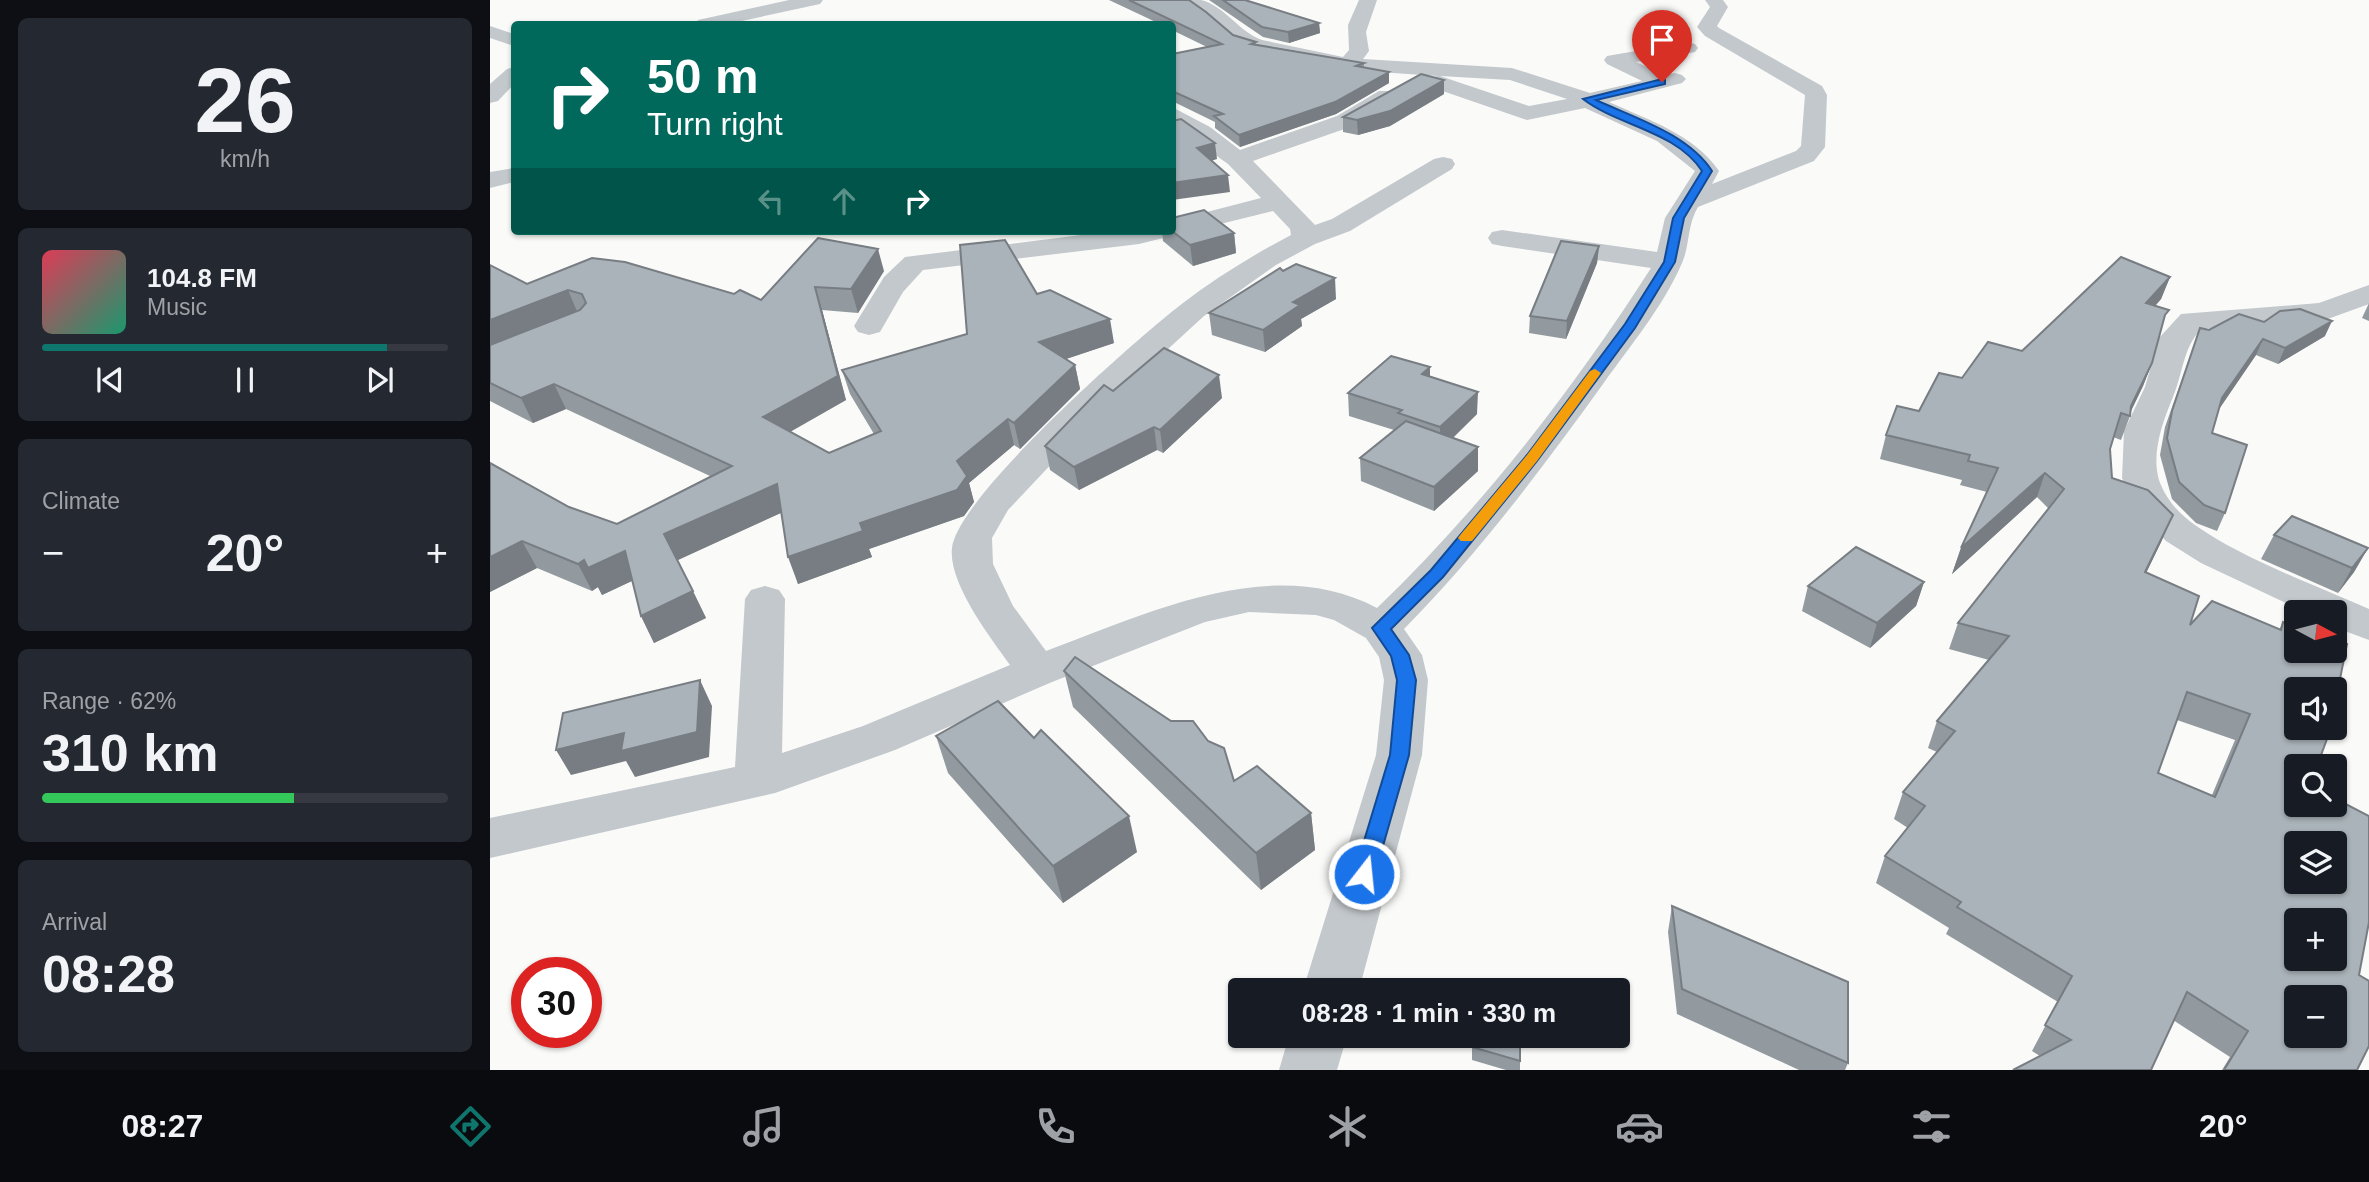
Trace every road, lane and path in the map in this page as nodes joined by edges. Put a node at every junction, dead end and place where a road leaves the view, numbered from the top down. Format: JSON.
{"nodes":[{"id":1,"x":814,"y":0,"type":"edge"},
{"id":2,"x":1187,"y":0,"type":"edge"},
{"id":3,"x":1368,"y":0,"type":"edge"},
{"id":4,"x":1714,"y":0,"type":"edge"},
{"id":5,"x":719,"y":21,"type":"edge"},
{"id":6,"x":490,"y":32,"type":"edge"},
{"id":7,"x":511,"y":39,"type":"edge"},
{"id":8,"x":1688,"y":48,"type":"dead end"},
{"id":9,"x":1348,"y":64,"type":"junction"},
{"id":10,"x":1414,"y":71,"type":"junction"},
{"id":11,"x":511,"y":76,"type":"edge"},
{"id":12,"x":511,"y":92,"type":"edge"},
{"id":13,"x":490,"y":98,"type":"edge"},
{"id":14,"x":1587,"y":99,"type":"junction"},
{"id":15,"x":1176,"y":116,"type":"edge"},
{"id":16,"x":1237,"y":159,"type":"junction"},
{"id":17,"x":1443,"y":164,"type":"dead end"},
{"id":18,"x":511,"y":176,"type":"edge"},
{"id":19,"x":490,"y":180,"type":"edge"},
{"id":20,"x":1277,"y":202,"type":"junction"},
{"id":21,"x":1688,"y":202,"type":"junction"},
{"id":22,"x":1176,"y":228,"type":"edge"},
{"id":23,"x":1144,"y":235,"type":"edge"},
{"id":24,"x":1305,"y":238,"type":"junction"},
{"id":25,"x":1502,"y":238,"type":"dead end"},
{"id":26,"x":1670,"y":262,"type":"junction"},
{"id":27,"x":2369,"y":294,"type":"edge"},
{"id":28,"x":869,"y":326,"type":"dead end"},
{"id":29,"x":765,"y":599,"type":"dead end"},
{"id":30,"x":2369,"y":626,"type":"edge"},
{"id":31,"x":1381,"y":628,"type":"junction"},
{"id":32,"x":1037,"y":671,"type":"junction"},
{"id":33,"x":758,"y":780,"type":"junction"},
{"id":34,"x":490,"y":838,"type":"edge"},
{"id":35,"x":1334,"y":978,"type":"edge"},
{"id":36,"x":1314,"y":1048,"type":"edge"},
{"id":37,"x":1308,"y":1070,"type":"edge"}],
"edges":[{"from":1,"to":5,"type":"street"},
{"from":2,"to":9,"type":"street"},
{"from":3,"to":9,"type":"street"},
{"from":4,"to":21,"type":"street"},
{"from":6,"to":7,"type":"street"},
{"from":8,"to":14,"type":"street"},
{"from":9,"to":10,"type":"street"},
{"from":10,"to":14,"type":"street"},
{"from":10,"to":16,"type":"street"},
{"from":11,"to":13,"type":"street"},
{"from":12,"to":13,"type":"street"},
{"from":14,"to":21,"type":"street"},
{"from":15,"to":16,"type":"street"},
{"from":16,"to":20,"type":"street"},
{"from":17,"to":24,"type":"street"},
{"from":18,"to":19,"type":"street"},
{"from":20,"to":22,"type":"street"},
{"from":20,"to":24,"type":"street"},
{"from":21,"to":26,"type":"street"},
{"from":23,"to":28,"type":"street"},
{"from":24,"to":32,"type":"street"},
{"from":25,"to":26,"type":"street"},
{"from":26,"to":31,"type":"street"},
{"from":27,"to":30,"type":"street"},
{"from":29,"to":33,"type":"street"},
{"from":31,"to":32,"type":"street"},
{"from":31,"to":35,"type":"street"},
{"from":32,"to":33,"type":"street"},
{"from":33,"to":34,"type":"street"},
{"from":36,"to":37,"type":"street"}]}
